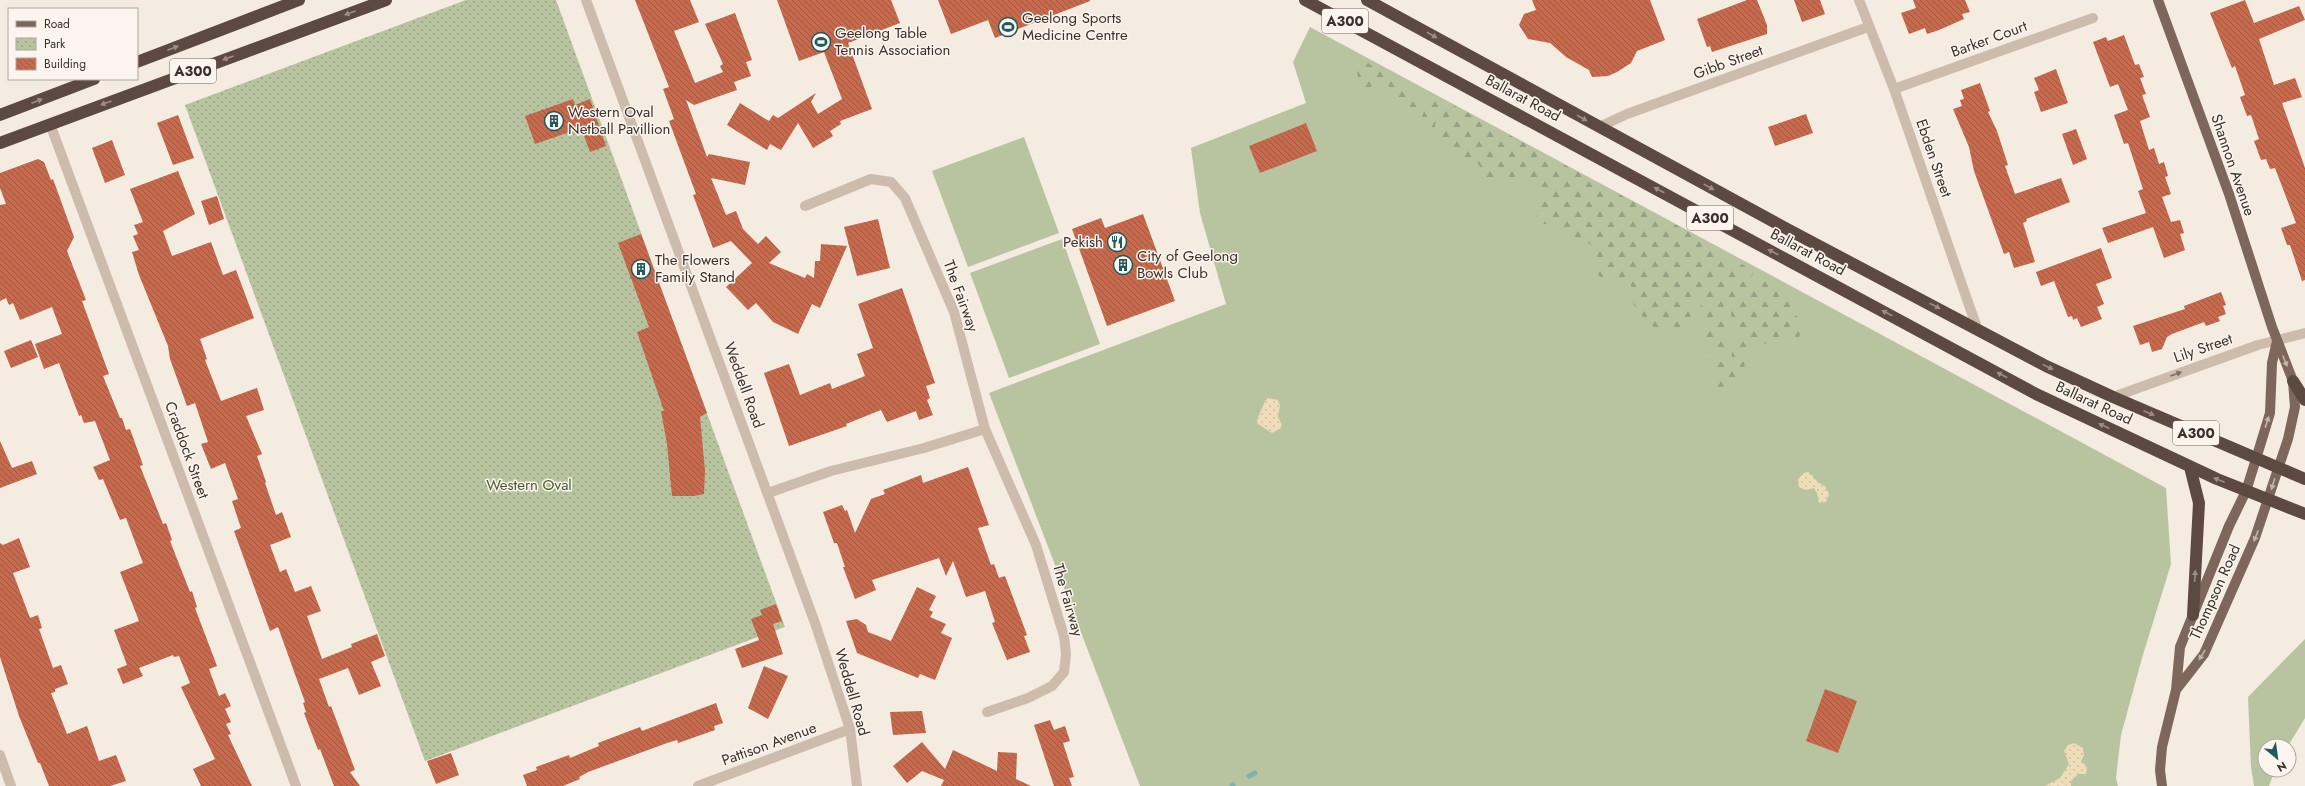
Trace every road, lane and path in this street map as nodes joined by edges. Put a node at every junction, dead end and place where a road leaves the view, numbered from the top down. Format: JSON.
{"nodes":[{"id":1,"x":299,"y":0,"type":"edge"},
{"id":2,"x":386,"y":0,"type":"edge"},
{"id":3,"x":586,"y":0,"type":"edge"},
{"id":4,"x":1305,"y":0,"type":"edge"},
{"id":5,"x":1367,"y":0,"type":"edge"},
{"id":6,"x":1859,"y":0,"type":"edge"},
{"id":7,"x":2158,"y":0,"type":"edge"},
{"id":8,"x":2093,"y":18,"type":"dead end"},
{"id":9,"x":1868,"y":27,"type":"junction"},
{"id":10,"x":138,"y":62,"type":"edge"},
{"id":11,"x":91,"y":80,"type":"edge"},
{"id":12,"x":1894,"y":89,"type":"junction"},
{"id":13,"x":0,"y":115,"type":"edge"},
{"id":14,"x":50,"y":124,"type":"junction"},
{"id":15,"x":1599,"y":127,"type":"junction"},
{"id":16,"x":0,"y":143,"type":"edge"},
{"id":17,"x":805,"y":206,"type":"dead end"},
{"id":18,"x":1977,"y":328,"type":"junction"},
{"id":19,"x":2305,"y":332,"type":"edge"},
{"id":20,"x":2277,"y":341,"type":"junction"},
{"id":21,"x":2293,"y":381,"type":"junction"},
{"id":22,"x":2113,"y":397,"type":"junction"},
{"id":23,"x":2305,"y":400,"type":"edge"},
{"id":24,"x":985,"y":429,"type":"junction"},
{"id":25,"x":2256,"y":459,"type":"junction"},
{"id":26,"x":2190,"y":467,"type":"junction"},
{"id":27,"x":2278,"y":468,"type":"junction"},
{"id":28,"x":2305,"y":479,"type":"edge"},
{"id":29,"x":2246,"y":491,"type":"junction"},
{"id":30,"x":768,"y":493,"type":"junction"},
{"id":31,"x":2268,"y":499,"type":"junction"},
{"id":32,"x":2305,"y":514,"type":"edge"},
{"id":33,"x":2193,"y":615,"type":"junction"},
{"id":34,"x":2176,"y":690,"type":"junction"},
{"id":35,"x":987,"y":712,"type":"dead end"},
{"id":36,"x":850,"y":730,"type":"junction"},
{"id":37,"x":0,"y":755,"type":"edge"},
{"id":38,"x":11,"y":786,"type":"edge"},
{"id":39,"x":296,"y":786,"type":"edge"},
{"id":40,"x":698,"y":786,"type":"edge"},
{"id":41,"x":857,"y":786,"type":"edge"},
{"id":42,"x":2162,"y":786,"type":"edge"}],
"edges":[{"from":10,"to":1,"type":"highway","number":"A300","one_way":true},
{"from":2,"to":14,"type":"highway","number":"A300","one_way":true},
{"from":3,"to":30,"type":"street","name":"Weddell Road"},
{"from":26,"to":4,"type":"highway","name":"Ballarat Road","number":"A300","one_way":true},
{"from":5,"to":15,"type":"highway","name":"Ballarat Road","number":"A300","one_way":true},
{"from":6,"to":9,"type":"street","name":"Ebden Street"},
{"from":7,"to":20,"type":"main road","name":"Shannon Avenue"},
{"from":8,"to":12,"type":"street","name":"Barker Court"},
{"from":9,"to":12,"type":"street","name":"Ebden Street"},
{"from":9,"to":15,"type":"street","name":"Gibb Street"},
{"from":13,"to":11,"type":"highway","one_way":true},
{"from":12,"to":18,"type":"street","name":"Ebden Street"},
{"from":14,"to":16,"type":"highway","number":"A300"},
{"from":14,"to":39,"type":"street","name":"Craddock Street"},
{"from":15,"to":18,"type":"highway","name":"Ballarat Road","number":"A300","one_way":true},
{"from":17,"to":24,"type":"street","name":"The Fairway"},
{"from":18,"to":22,"type":"highway","name":"Ballarat Road","number":"A300","one_way":true},
{"from":19,"to":20,"type":"street","name":"Lily Street"},
{"from":20,"to":21,"type":"main road","name":"Shannon Avenue","one_way":true},
{"from":22,"to":20,"type":"street","name":"Lily Street","one_way":true},
{"from":25,"to":20,"type":"main road","one_way":true},
{"from":21,"to":23,"type":"highway"},
{"from":21,"to":27,"type":"main road","name":"Shannon Avenue"},
{"from":22,"to":25,"type":"highway","name":"Ballarat Road","number":"A300","one_way":true},
{"from":24,"to":30,"type":"street"},
{"from":24,"to":35,"type":"street","name":"The Fairway"},
{"from":25,"to":27,"type":"highway","name":"Ballarat Road","number":"A300"},
{"from":25,"to":29,"type":"main road","name":"Thompson Road"},
{"from":29,"to":26,"type":"highway","name":"Ballarat Road","number":"A300","one_way":true},
{"from":33,"to":26,"type":"highway","one_way":true},
{"from":27,"to":28,"type":"highway","name":"Ballarat Road","number":"A300"},
{"from":27,"to":31,"type":"main road","name":"Thompson Road","one_way":true},
{"from":29,"to":31,"type":"highway","name":"Ballarat Road","number":"A300"},
{"from":29,"to":33,"type":"main road","name":"Thompson Road"},
{"from":30,"to":36,"type":"street","name":"Weddell Road"},
{"from":31,"to":32,"type":"highway","name":"Ballarat Road","number":"A300"},
{"from":31,"to":34,"type":"main road","name":"Thompson Road","one_way":true},
{"from":33,"to":34,"type":"main road","name":"Thompson Road"},
{"from":34,"to":42,"type":"main road","name":"Thompson Road"},
{"from":36,"to":40,"type":"street","name":"Pattison Avenue"},
{"from":36,"to":41,"type":"street","name":"Weddell Road"},
{"from":37,"to":38,"type":"street"}]}
